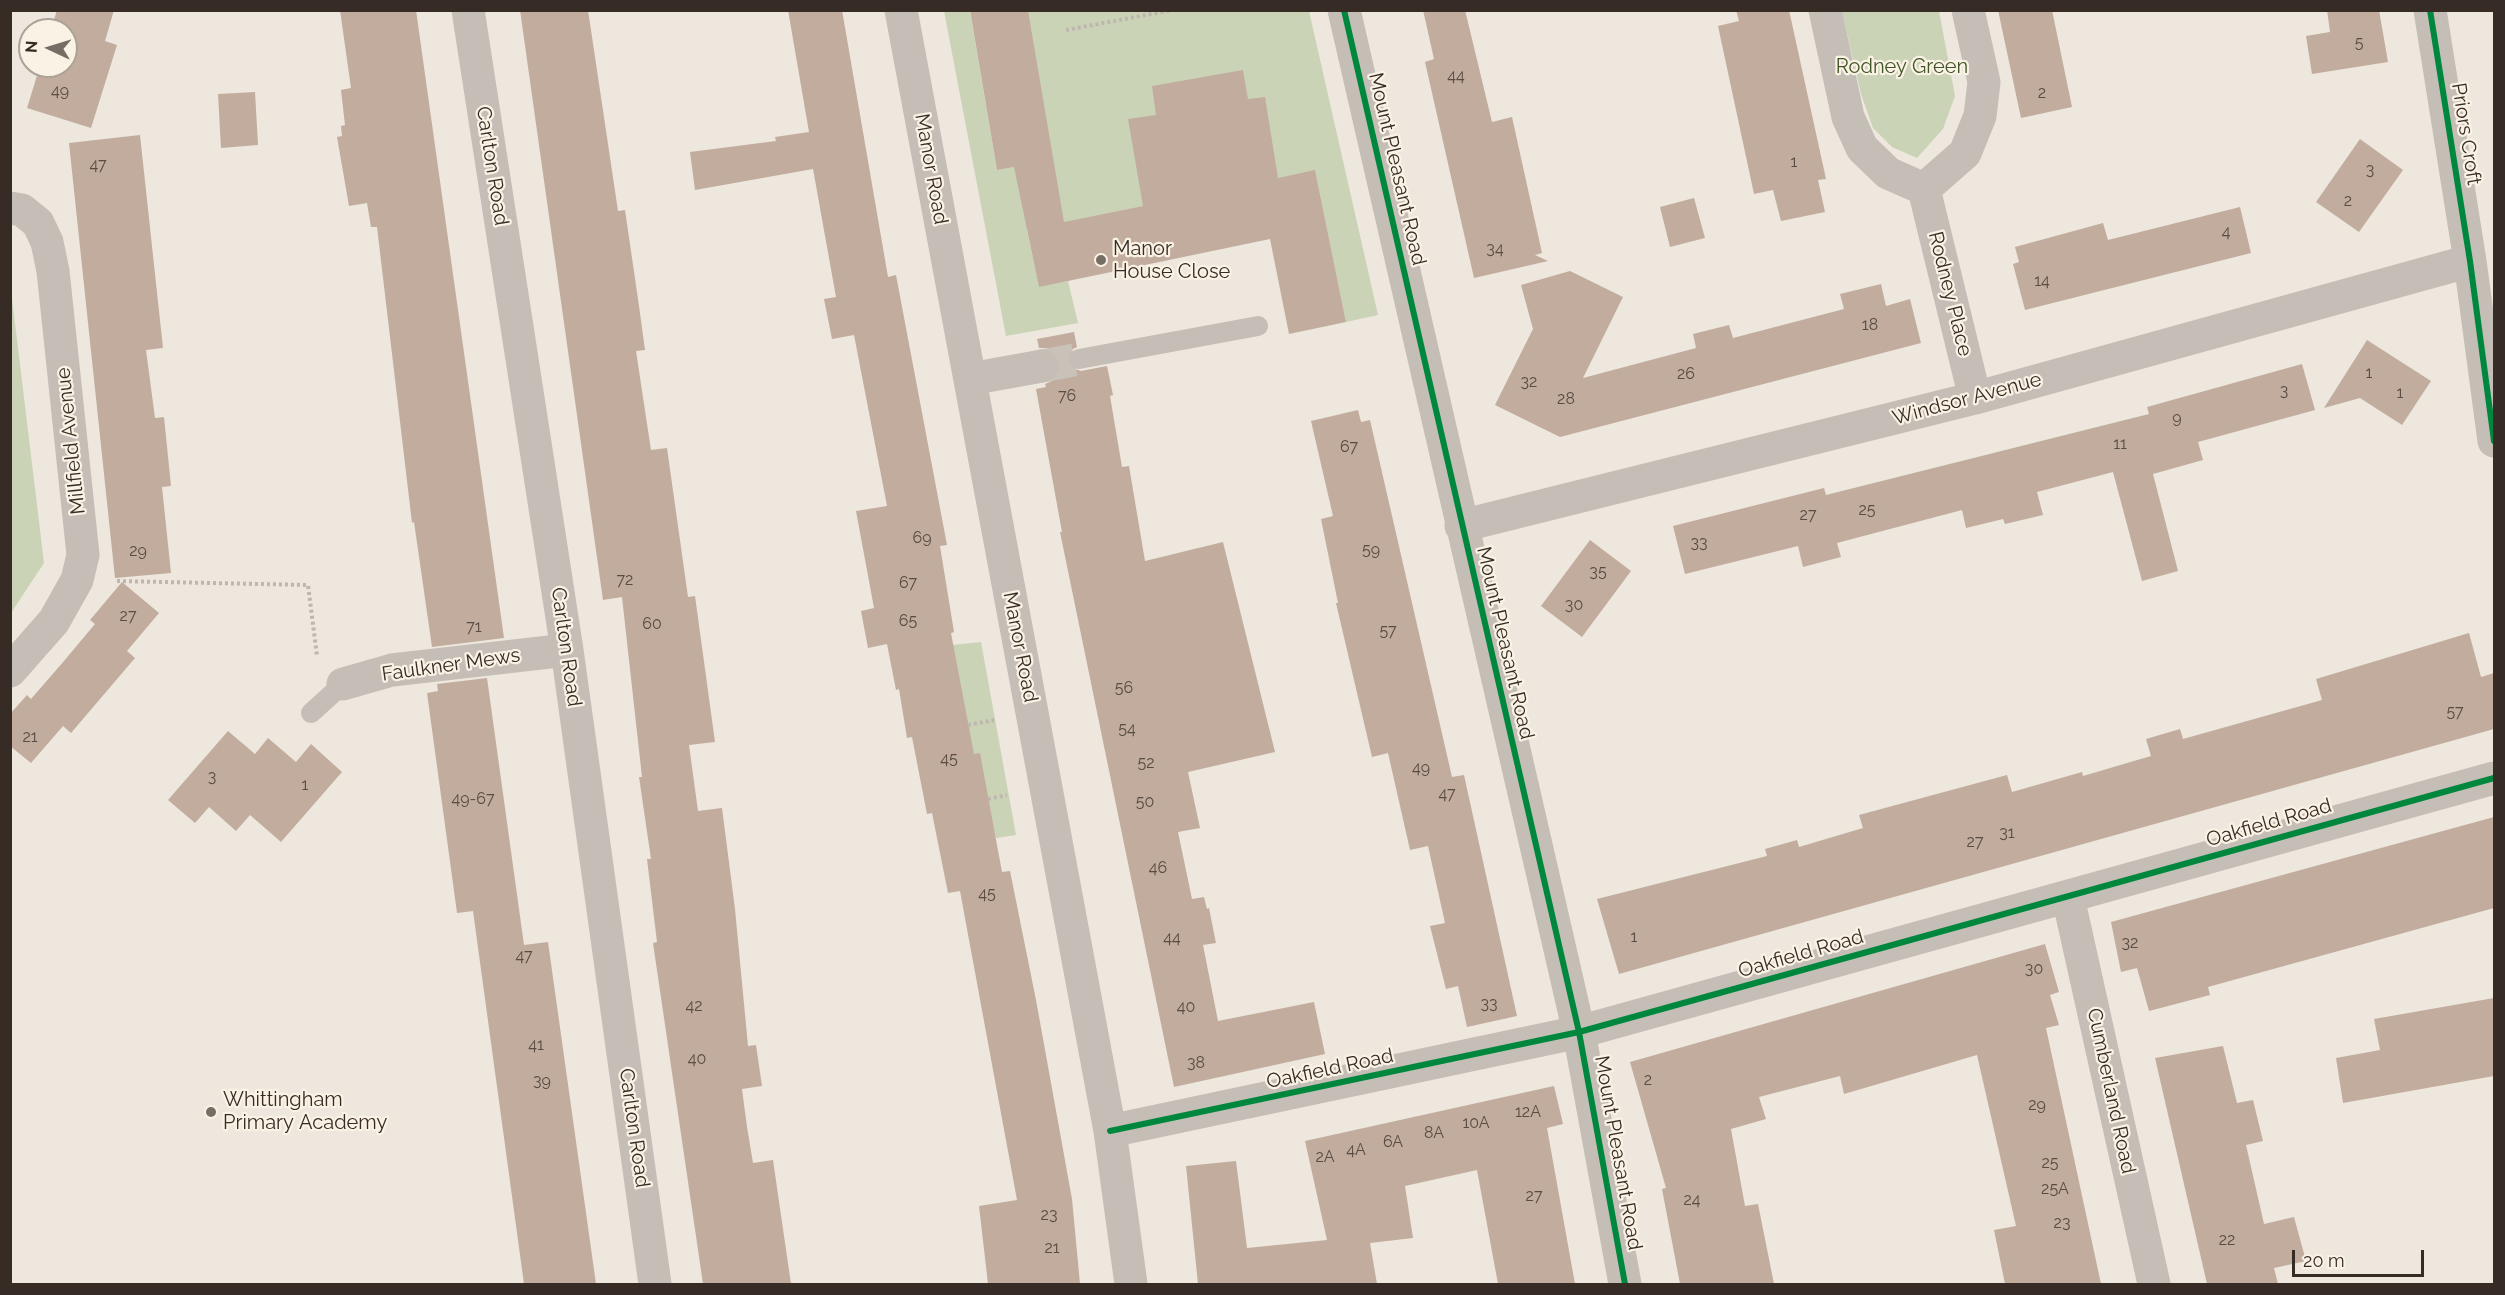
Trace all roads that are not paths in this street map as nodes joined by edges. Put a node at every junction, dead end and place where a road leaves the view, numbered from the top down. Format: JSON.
{"nodes":[{"id":1,"x":468,"y":10,"type":"edge"},
{"id":2,"x":901,"y":10,"type":"edge"},
{"id":3,"x":1344,"y":10,"type":"edge"},
{"id":4,"x":1824,"y":10,"type":"edge"},
{"id":5,"x":1968,"y":10,"type":"edge"},
{"id":6,"x":2430,"y":10,"type":"edge"},
{"id":7,"x":1924,"y":189,"type":"junction"},
{"id":8,"x":10,"y":208,"type":"edge"},
{"id":9,"x":2470,"y":261,"type":"junction"},
{"id":10,"x":1258,"y":326,"type":"dead end"},
{"id":11,"x":1079,"y":359,"type":"tunnel mouth"},
{"id":12,"x":1042,"y":366,"type":"tunnel mouth"},
{"id":13,"x":970,"y":379,"type":"junction"},
{"id":14,"x":1975,"y":398,"type":"junction"},
{"id":15,"x":2494,"y":441,"type":"edge"},
{"id":16,"x":1461,"y":526,"type":"junction"},
{"id":17,"x":567,"y":650,"type":"junction"},
{"id":18,"x":10,"y":672,"type":"edge"},
{"id":19,"x":343,"y":684,"type":"joint"},
{"id":20,"x":311,"y":713,"type":"dead end"},
{"id":21,"x":2494,"y":778,"type":"edge"},
{"id":22,"x":2068,"y":897,"type":"junction"},
{"id":23,"x":1578,"y":1032,"type":"junction"},
{"id":24,"x":1110,"y":1131,"type":"junction"},
{"id":25,"x":656,"y":1284,"type":"edge"},
{"id":26,"x":1131,"y":1284,"type":"edge"},
{"id":27,"x":1625,"y":1284,"type":"edge"},
{"id":28,"x":2154,"y":1284,"type":"edge"}],
"edges":[{"from":1,"to":17,"type":"street","name":"Carlton Road"},
{"from":2,"to":13,"type":"street","name":"Manor Road"},
{"from":3,"to":16,"type":"street","name":"Mount Pleasant Road"},
{"from":4,"to":7,"type":"street"},
{"from":5,"to":7,"type":"street"},
{"from":6,"to":9,"type":"street","name":"Priors Croft"},
{"from":7,"to":14,"type":"street","name":"Rodney Place"},
{"from":8,"to":18,"type":"street","name":"Millfield Avenue"},
{"from":9,"to":14,"type":"street","name":"Windsor Avenue"},
{"from":9,"to":15,"type":"street","name":"Priors Croft"},
{"from":10,"to":11,"type":"lane"},
{"from":12,"to":13,"type":"street"},
{"from":13,"to":24,"type":"street","name":"Manor Road"},
{"from":14,"to":16,"type":"street","name":"Windsor Avenue"},
{"from":16,"to":23,"type":"street","name":"Mount Pleasant Road"},
{"from":17,"to":19,"type":"street","name":"Faulkner Mews"},
{"from":17,"to":25,"type":"street","name":"Carlton Road"},
{"from":19,"to":20,"type":"lane","name":"Faulkner Mews"},
{"from":21,"to":22,"type":"street","name":"Oakfield Road"},
{"from":22,"to":23,"type":"street","name":"Oakfield Road"},
{"from":22,"to":28,"type":"street","name":"Cumberland Road"},
{"from":23,"to":24,"type":"street","name":"Oakfield Road"},
{"from":23,"to":27,"type":"street","name":"Mount Pleasant Road"},
{"from":24,"to":26,"type":"street","name":"Manor Road"}]}
